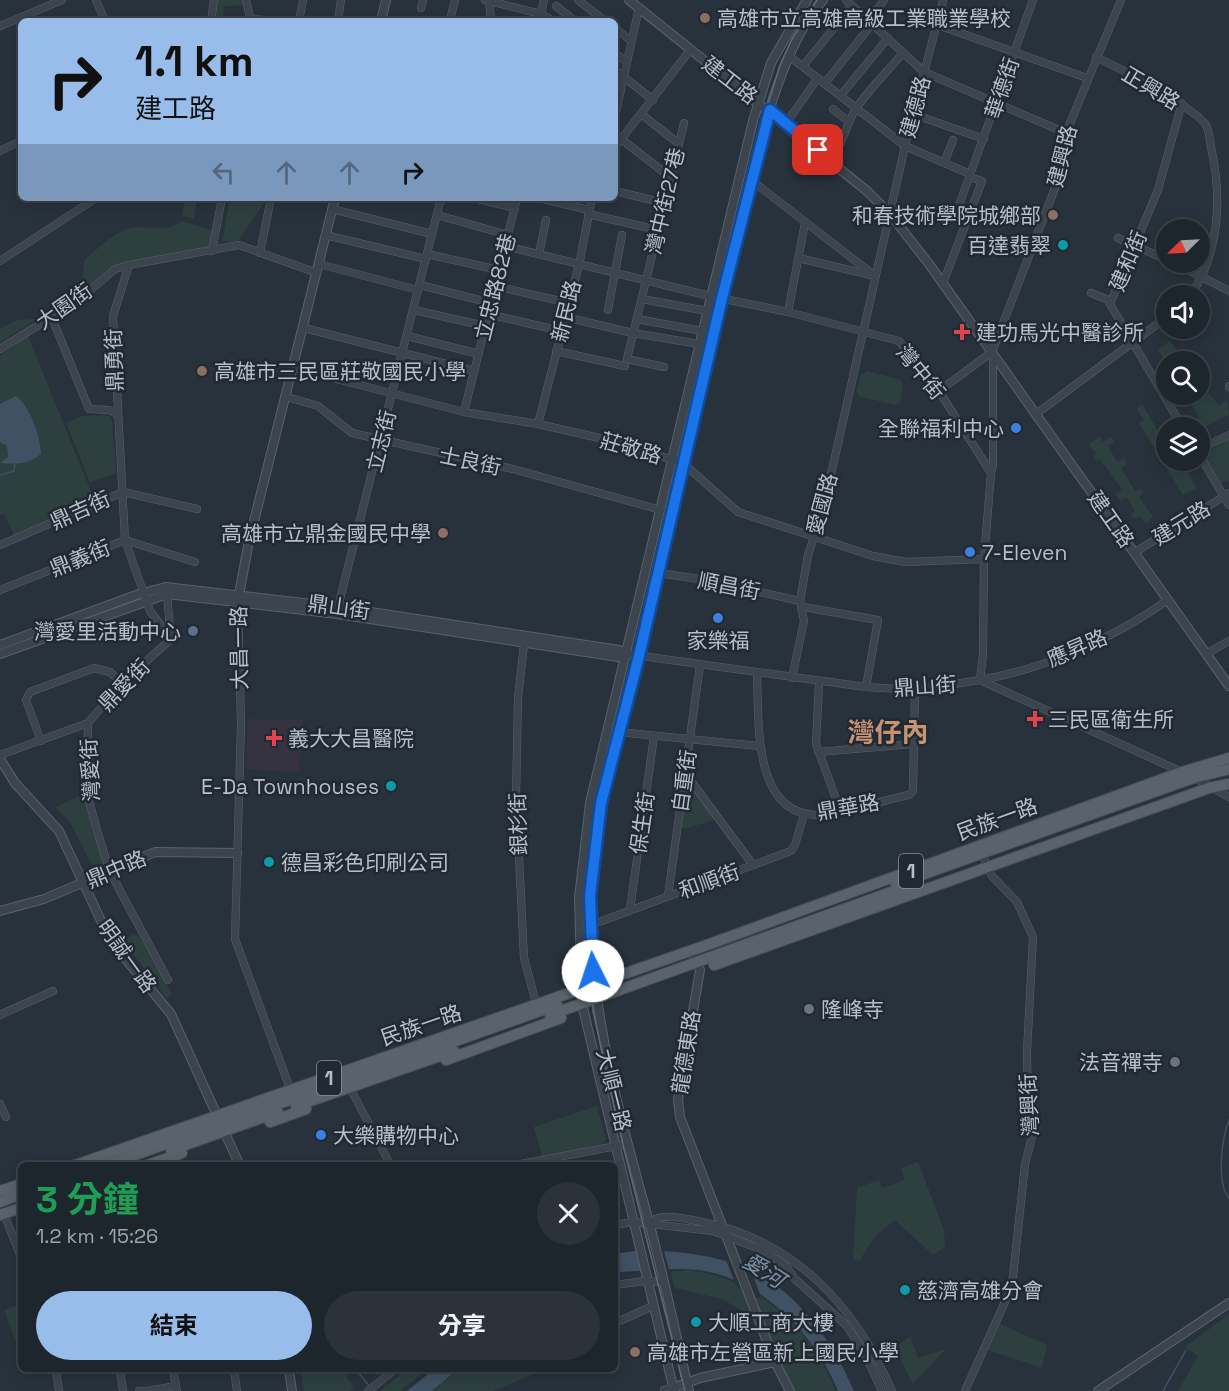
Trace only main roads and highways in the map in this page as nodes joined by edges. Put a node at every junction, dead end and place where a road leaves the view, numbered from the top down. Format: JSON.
{"nodes":[{"id":1,"x":1229,"y":758,"type":"edge"},
{"id":2,"x":1229,"y":769,"type":"edge"},
{"id":3,"x":1229,"y":776,"type":"edge"},
{"id":4,"x":1201,"y":782,"type":"junction"},
{"id":5,"x":1229,"y":784,"type":"edge"},
{"id":6,"x":784,"y":928,"type":"junction"},
{"id":7,"x":582,"y":1000,"type":"junction"},
{"id":8,"x":348,"y":1083,"type":"junction"},
{"id":9,"x":222,"y":1127,"type":"junction"},
{"id":10,"x":143,"y":1157,"type":"edge"},
{"id":11,"x":105,"y":1162,"type":"edge"},
{"id":12,"x":121,"y":1162,"type":"edge"},
{"id":13,"x":18,"y":1185,"type":"edge"},
{"id":14,"x":0,"y":1191,"type":"edge"},
{"id":15,"x":18,"y":1195,"type":"edge"},
{"id":16,"x":0,"y":1202,"type":"edge"},
{"id":17,"x":18,"y":1203,"type":"edge"},
{"id":18,"x":18,"y":1209,"type":"edge"},
{"id":19,"x":1,"y":1212,"type":"edge"}],
"edges":[{"from":1,"to":6,"type":"main road","name":"民族一路","number":"1"},
{"from":2,"to":4,"type":"main road","name":"民族一路","number":"1"},
{"from":3,"to":4,"type":"main road","name":"民族一路","number":"1"},
{"from":4,"to":5,"type":"main road","name":"民族一路","number":"1"},
{"from":4,"to":6,"type":"main road","name":"民族一路","number":"1"},
{"from":4,"to":6,"type":"main road","name":"民族一路","number":"1"},
{"from":6,"to":7,"type":"main road","name":"民族一路","number":"1"},
{"from":7,"to":8,"type":"main road","name":"民族一路","number":"1"},
{"from":7,"to":8,"type":"main road","name":"民族一路","number":"1"},
{"from":8,"to":9,"type":"main road","name":"民族一路","number":"1"},
{"from":8,"to":9,"type":"main road","name":"民族一路","number":"1"},
{"from":9,"to":10,"type":"main road","name":"民族一路","number":"1"},
{"from":9,"to":10,"type":"main road","name":"民族一路","number":"1"},
{"from":10,"to":11,"type":"main road","name":"民族一路","number":"1"},
{"from":10,"to":12,"type":"main road","name":"民族一路","number":"1"},
{"from":13,"to":14,"type":"main road"},
{"from":15,"to":16,"type":"main road"},
{"from":17,"to":19,"type":"main road"},
{"from":18,"to":19,"type":"main road"}]}
